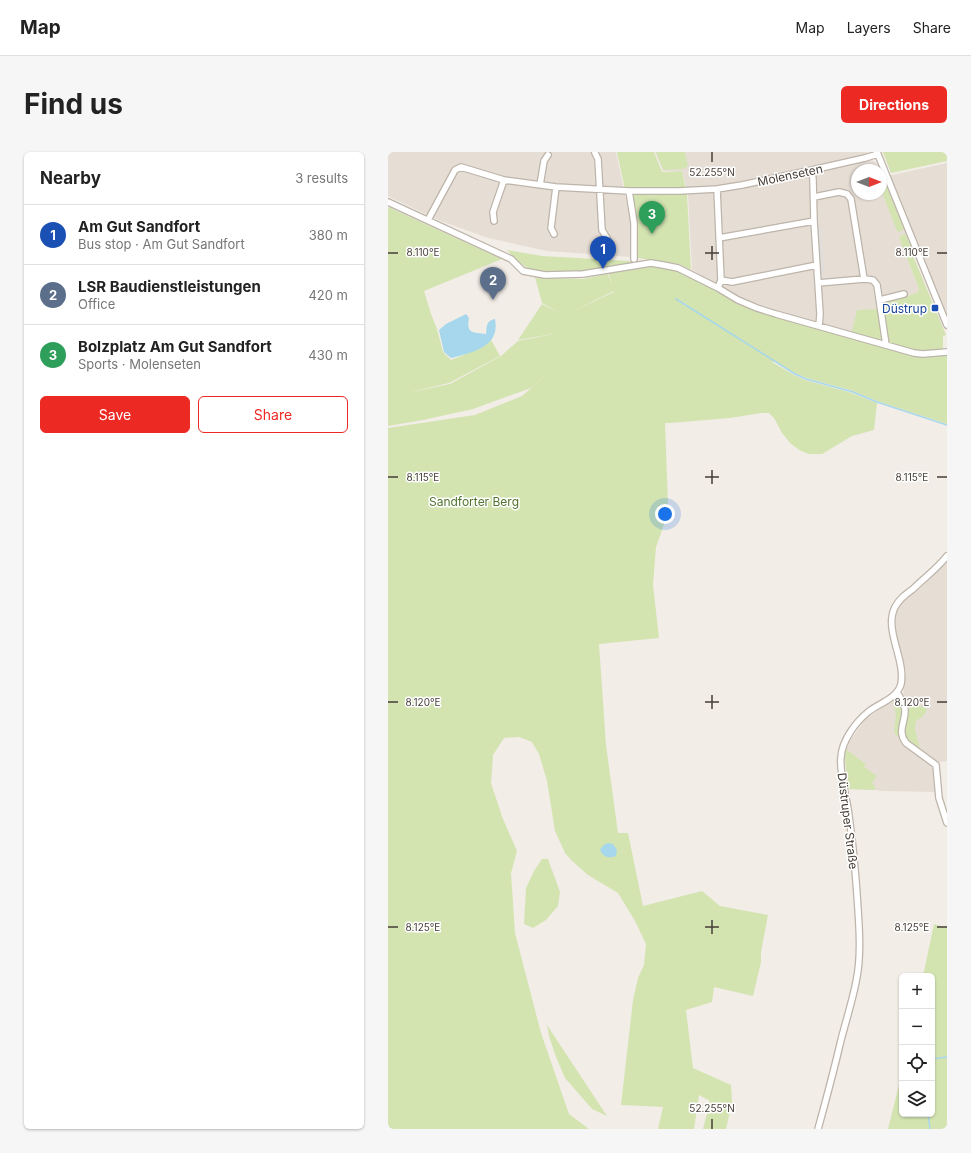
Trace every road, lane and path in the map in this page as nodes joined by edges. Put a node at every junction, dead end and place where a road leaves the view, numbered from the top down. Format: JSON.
{"nodes":[{"id":1,"x":595,"y":153,"type":"dead end"},
{"id":2,"x":878,"y":153,"type":"edge"},
{"id":3,"x":548,"y":155,"type":"dead end"},
{"id":4,"x":812,"y":170,"type":"junction"},
{"id":5,"x":504,"y":180,"type":"junction"},
{"id":6,"x":540,"y":185,"type":"junction"},
{"id":7,"x":556,"y":186,"type":"junction"},
{"id":8,"x":600,"y":189,"type":"junction"},
{"id":9,"x":717,"y":189,"type":"junction"},
{"id":10,"x":629,"y":191,"type":"junction"},
{"id":11,"x":814,"y":197,"type":"junction"},
{"id":12,"x":388,"y":202,"type":"edge"},
{"id":13,"x":428,"y":220,"type":"junction"},
{"id":14,"x":494,"y":221,"type":"dead end"},
{"id":15,"x":814,"y":221,"type":"junction"},
{"id":16,"x":554,"y":234,"type":"dead end"},
{"id":17,"x":607,"y":238,"type":"dead end"},
{"id":18,"x":719,"y":238,"type":"junction"},
{"id":19,"x":634,"y":259,"type":"dead end"},
{"id":20,"x":817,"y":265,"type":"junction"},
{"id":21,"x":864,"y":279,"type":"junction"},
{"id":22,"x":721,"y":280,"type":"junction"},
{"id":23,"x":818,"y":283,"type":"junction"},
{"id":24,"x":718,"y":288,"type":"junction"},
{"id":25,"x":904,"y":294,"type":"dead end"},
{"id":26,"x":880,"y":300,"type":"junction"},
{"id":27,"x":947,"y":325,"type":"edge"},
{"id":28,"x":819,"y":326,"type":"junction"},
{"id":29,"x":886,"y":345,"type":"junction"},
{"id":30,"x":947,"y":352,"type":"edge"},
{"id":31,"x":947,"y":556,"type":"edge"},
{"id":32,"x":897,"y":692,"type":"junction"},
{"id":33,"x":947,"y":823,"type":"edge"},
{"id":34,"x":818,"y":1129,"type":"edge"}],
"edges":[{"from":1,"to":8,"type":"street"},
{"from":2,"to":4,"type":"street","name":"Molenseten"},
{"from":2,"to":27,"type":"street"},
{"from":3,"to":6,"type":"street"},
{"from":4,"to":9,"type":"street","name":"Molenseten"},
{"from":4,"to":11,"type":"street"},
{"from":5,"to":6,"type":"street","name":"Molenseten"},
{"from":5,"to":13,"type":"street","name":"Molenseten"},
{"from":5,"to":14,"type":"street"},
{"from":6,"to":7,"type":"street","name":"Molenseten"},
{"from":7,"to":8,"type":"street","name":"Molenseten"},
{"from":7,"to":16,"type":"street"},
{"from":8,"to":10,"type":"street","name":"Molenseten"},
{"from":8,"to":17,"type":"street"},
{"from":9,"to":10,"type":"street","name":"Molenseten"},
{"from":9,"to":18,"type":"street"},
{"from":10,"to":19,"type":"street"},
{"from":11,"to":15,"type":"street"},
{"from":11,"to":21,"type":"street"},
{"from":12,"to":13,"type":"street"},
{"from":13,"to":24,"type":"street"},
{"from":15,"to":18,"type":"street"},
{"from":15,"to":20,"type":"street"},
{"from":18,"to":22,"type":"street"},
{"from":20,"to":22,"type":"street"},
{"from":20,"to":23,"type":"street"},
{"from":21,"to":23,"type":"street"},
{"from":21,"to":26,"type":"street"},
{"from":22,"to":24,"type":"street"},
{"from":23,"to":28,"type":"street"},
{"from":24,"to":28,"type":"street"},
{"from":25,"to":26,"type":"street"},
{"from":26,"to":29,"type":"street"},
{"from":28,"to":29,"type":"street"},
{"from":29,"to":30,"type":"street"},
{"from":31,"to":32,"type":"street"},
{"from":32,"to":33,"type":"street"},
{"from":32,"to":34,"type":"street","name":"Düstruper Straße"}]}
